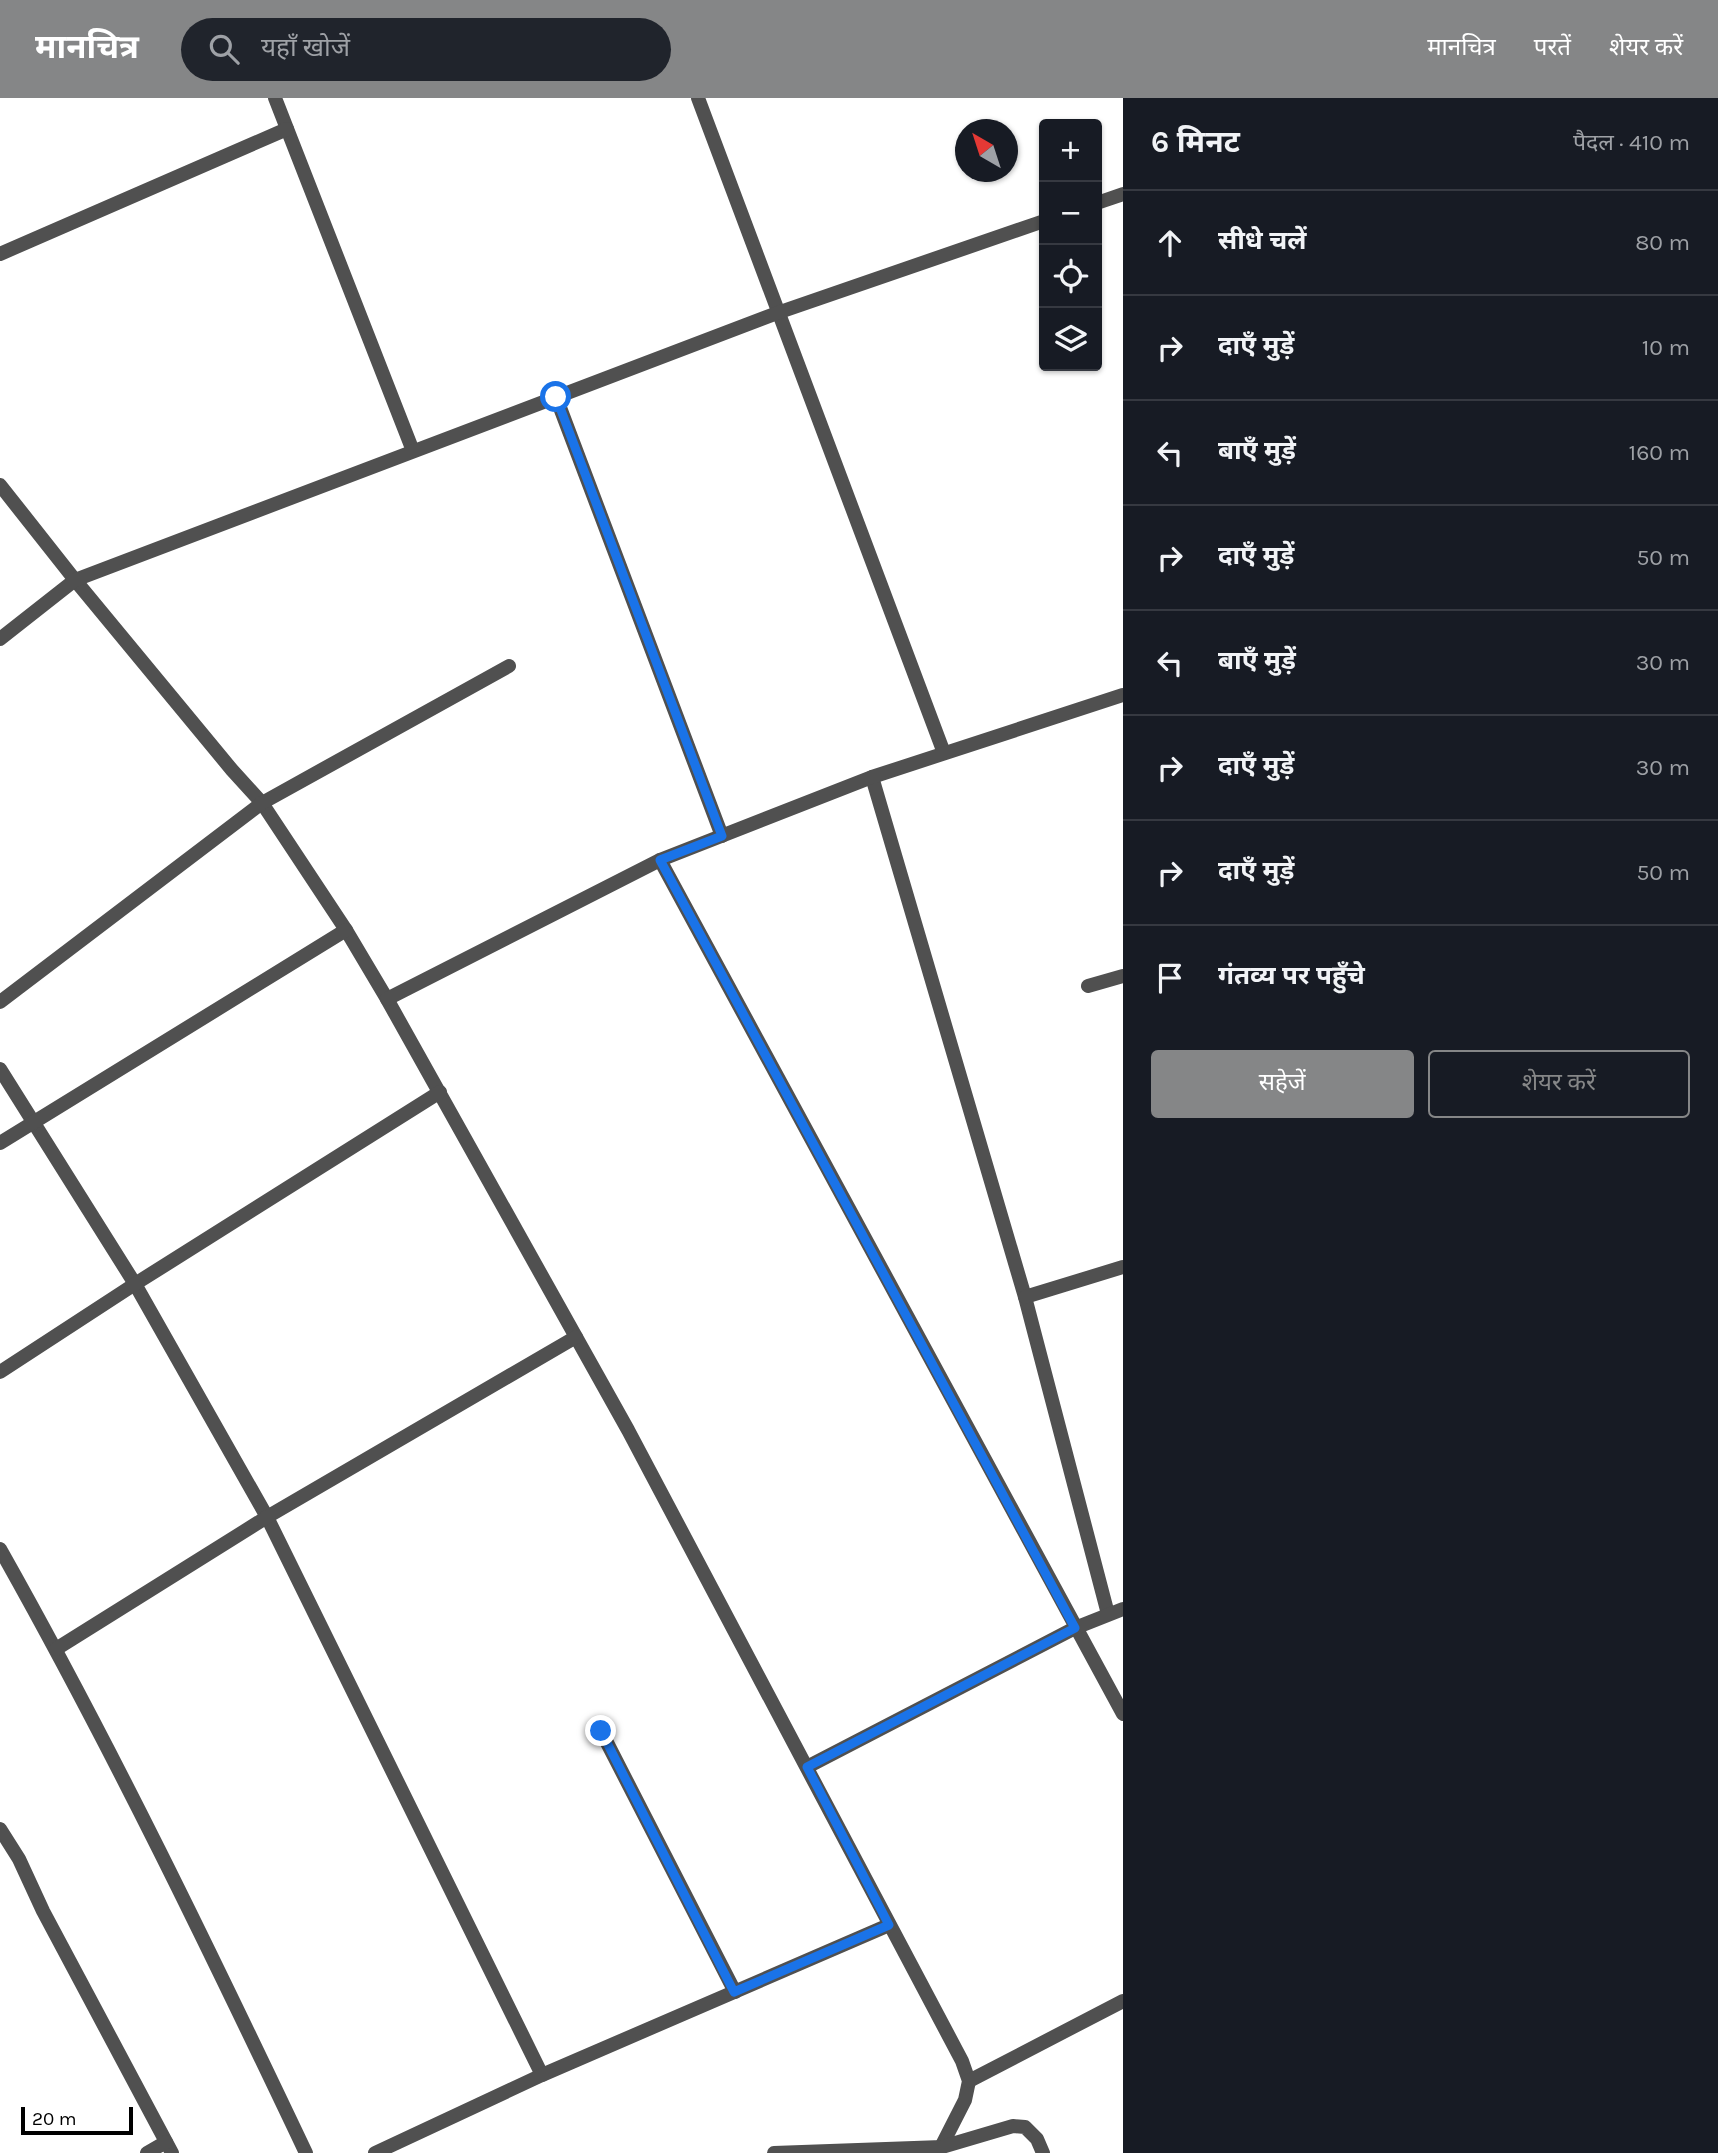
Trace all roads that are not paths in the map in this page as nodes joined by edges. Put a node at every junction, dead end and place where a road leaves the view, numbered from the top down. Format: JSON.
{"nodes":[{"id":1,"x":275,"y":98,"type":"edge"},
{"id":2,"x":698,"y":98,"type":"edge"},
{"id":3,"x":287,"y":129,"type":"junction"},
{"id":4,"x":1123,"y":194,"type":"edge"},
{"id":5,"x":1102,"y":201,"type":"edge"},
{"id":6,"x":1039,"y":223,"type":"edge"},
{"id":7,"x":0,"y":254,"type":"edge"},
{"id":8,"x":780,"y":312,"type":"junction"},
{"id":9,"x":556,"y":397,"type":"junction"},
{"id":10,"x":413,"y":452,"type":"junction"},
{"id":11,"x":0,"y":485,"type":"edge"},
{"id":12,"x":75,"y":580,"type":"junction"},
{"id":13,"x":0,"y":639,"type":"edge"},
{"id":14,"x":509,"y":666,"type":"dead end"},
{"id":15,"x":1123,"y":695,"type":"edge"},
{"id":16,"x":944,"y":753,"type":"junction"},
{"id":17,"x":872,"y":777,"type":"junction"},
{"id":18,"x":262,"y":803,"type":"junction"},
{"id":19,"x":722,"y":836,"type":"junction"},
{"id":20,"x":660,"y":860,"type":"junction"},
{"id":21,"x":346,"y":930,"type":"junction"},
{"id":22,"x":1123,"y":976,"type":"edge"},
{"id":23,"x":1088,"y":986,"type":"dead end"},
{"id":24,"x":387,"y":999,"type":"junction"},
{"id":25,"x":0,"y":1002,"type":"edge"},
{"id":26,"x":0,"y":1069,"type":"edge"},
{"id":27,"x":440,"y":1092,"type":"junction"},
{"id":28,"x":33,"y":1121,"type":"junction"},
{"id":29,"x":0,"y":1143,"type":"edge"},
{"id":30,"x":1123,"y":1267,"type":"edge"},
{"id":31,"x":135,"y":1284,"type":"junction"},
{"id":32,"x":1025,"y":1297,"type":"junction"},
{"id":33,"x":576,"y":1337,"type":"junction"},
{"id":34,"x":0,"y":1372,"type":"edge"},
{"id":35,"x":267,"y":1517,"type":"junction"},
{"id":36,"x":0,"y":1549,"type":"edge"},
{"id":37,"x":1123,"y":1609,"type":"edge"},
{"id":38,"x":1108,"y":1614,"type":"junction"},
{"id":39,"x":1075,"y":1628,"type":"junction"},
{"id":40,"x":56,"y":1649,"type":"junction"},
{"id":41,"x":1123,"y":1714,"type":"edge"},
{"id":42,"x":601,"y":1731,"type":"dead end"},
{"id":43,"x":807,"y":1767,"type":"junction"},
{"id":44,"x":0,"y":1829,"type":"edge"},
{"id":45,"x":889,"y":1925,"type":"junction"},
{"id":46,"x":734,"y":1992,"type":"junction"},
{"id":47,"x":1123,"y":2001,"type":"edge"},
{"id":48,"x":542,"y":2075,"type":"junction"},
{"id":49,"x":969,"y":2081,"type":"junction"},
{"id":50,"x":169,"y":2148,"type":"edge"},
{"id":51,"x":940,"y":2150,"type":"edge"},
{"id":52,"x":147,"y":2153,"type":"edge"},
{"id":53,"x":306,"y":2153,"type":"edge"},
{"id":54,"x":375,"y":2153,"type":"edge"},
{"id":55,"x":774,"y":2153,"type":"edge"},
{"id":56,"x":1043,"y":2153,"type":"edge"}],
"edges":[{"from":1,"to":3,"type":"street"},
{"from":2,"to":8,"type":"street"},
{"from":3,"to":7,"type":"street"},
{"from":3,"to":10,"type":"street"},
{"from":4,"to":5,"type":"street"},
{"from":6,"to":8,"type":"street"},
{"from":8,"to":9,"type":"street"},
{"from":8,"to":16,"type":"street"},
{"from":9,"to":10,"type":"street"},
{"from":9,"to":19,"type":"street"},
{"from":10,"to":12,"type":"street"},
{"from":11,"to":12,"type":"street"},
{"from":12,"to":13,"type":"street"},
{"from":12,"to":18,"type":"street"},
{"from":14,"to":18,"type":"street"},
{"from":15,"to":16,"type":"street"},
{"from":16,"to":17,"type":"street"},
{"from":17,"to":19,"type":"street"},
{"from":17,"to":32,"type":"street"},
{"from":18,"to":21,"type":"street"},
{"from":18,"to":25,"type":"street"},
{"from":19,"to":20,"type":"street"},
{"from":20,"to":24,"type":"street"},
{"from":20,"to":39,"type":"street"},
{"from":21,"to":24,"type":"street"},
{"from":21,"to":28,"type":"street"},
{"from":22,"to":23,"type":"street"},
{"from":24,"to":27,"type":"street"},
{"from":26,"to":28,"type":"street"},
{"from":27,"to":31,"type":"street"},
{"from":27,"to":33,"type":"street"},
{"from":28,"to":29,"type":"street"},
{"from":28,"to":31,"type":"street"},
{"from":30,"to":32,"type":"street"},
{"from":31,"to":34,"type":"street"},
{"from":31,"to":35,"type":"street"},
{"from":32,"to":38,"type":"street"},
{"from":33,"to":35,"type":"street"},
{"from":33,"to":43,"type":"street"},
{"from":35,"to":40,"type":"street"},
{"from":35,"to":48,"type":"street"},
{"from":36,"to":40,"type":"street"},
{"from":37,"to":38,"type":"street"},
{"from":38,"to":39,"type":"street"},
{"from":39,"to":41,"type":"street"},
{"from":39,"to":43,"type":"street"},
{"from":40,"to":53,"type":"street"},
{"from":42,"to":46,"type":"street"},
{"from":43,"to":45,"type":"street"},
{"from":44,"to":50,"type":"street"},
{"from":45,"to":46,"type":"street"},
{"from":45,"to":49,"type":"street"},
{"from":46,"to":48,"type":"street"},
{"from":47,"to":49,"type":"street"},
{"from":48,"to":54,"type":"street"},
{"from":49,"to":51,"type":"street"},
{"from":50,"to":52,"type":"street"},
{"from":51,"to":55,"type":"street"},
{"from":51,"to":56,"type":"street"}]}
